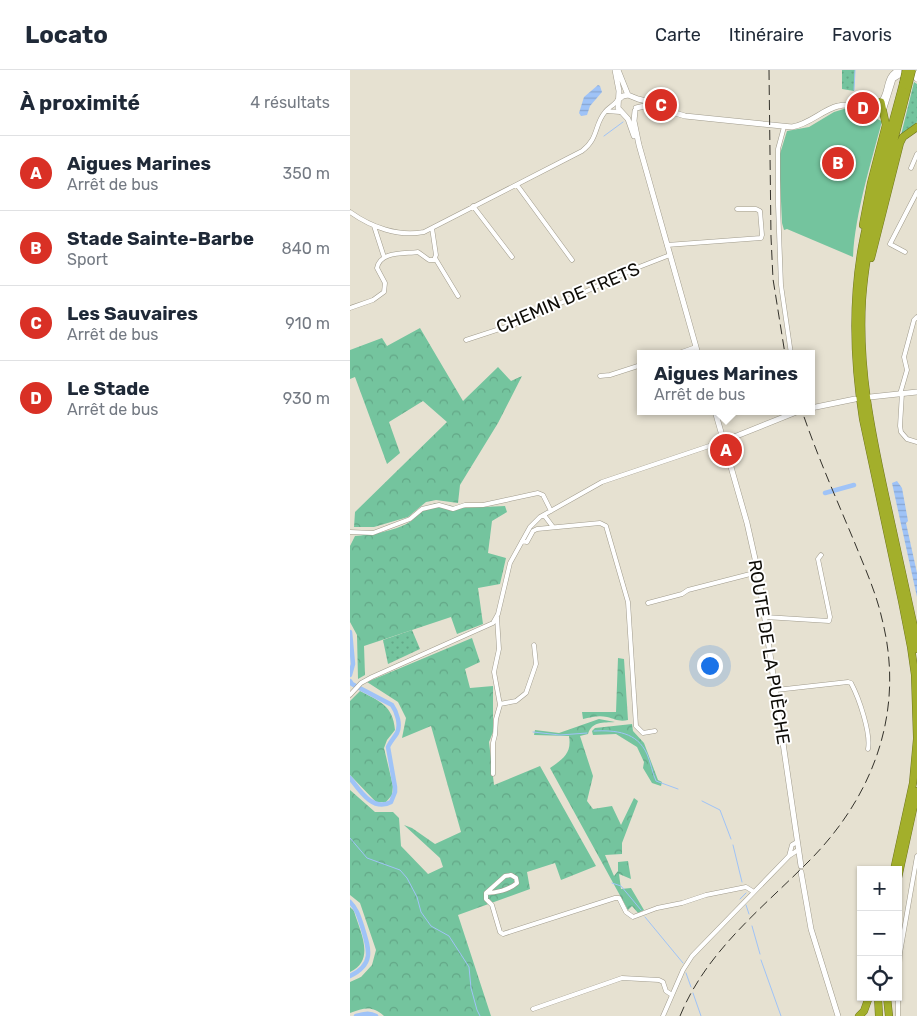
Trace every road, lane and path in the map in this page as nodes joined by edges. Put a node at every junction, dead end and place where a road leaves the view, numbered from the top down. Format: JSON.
{"nodes":[{"id":1,"x":617,"y":70,"type":"edge"},
{"id":2,"x":899,"y":72,"type":"edge"},
{"id":3,"x":916,"y":74,"type":"edge"},
{"id":4,"x":906,"y":85,"type":"junction"},
{"id":5,"x":631,"y":96,"type":"junction"},
{"id":6,"x":618,"y":100,"type":"junction"},
{"id":7,"x":882,"y":106,"type":"junction"},
{"id":8,"x":635,"y":109,"type":"junction"},
{"id":9,"x":605,"y":112,"type":"junction"},
{"id":10,"x":621,"y":113,"type":"junction"},
{"id":11,"x":697,"y":116,"type":"junction"},
{"id":12,"x":784,"y":126,"type":"junction"},
{"id":13,"x":916,"y":129,"type":"edge"},
{"id":14,"x":639,"y":145,"type":"junction"},
{"id":15,"x":917,"y":154,"type":"edge"},
{"id":16,"x":911,"y":168,"type":"dead end"},
{"id":17,"x":517,"y":185,"type":"junction"},
{"id":18,"x":917,"y":192,"type":"edge"},
{"id":19,"x":473,"y":206,"type":"junction"},
{"id":20,"x":737,"y":209,"type":"dead end"},
{"id":21,"x":350,"y":212,"type":"edge"},
{"id":22,"x":374,"y":226,"type":"junction"},
{"id":23,"x":432,"y":228,"type":"junction"},
{"id":24,"x":667,"y":246,"type":"junction"},
{"id":25,"x":905,"y":252,"type":"dead end"},
{"id":26,"x":670,"y":255,"type":"junction"},
{"id":27,"x":384,"y":256,"type":"junction"},
{"id":28,"x":512,"y":257,"type":"dead end"},
{"id":29,"x":436,"y":258,"type":"junction"},
{"id":30,"x":572,"y":260,"type":"dead end"},
{"id":31,"x":458,"y":296,"type":"dead end"},
{"id":32,"x":859,"y":298,"type":"junction"},
{"id":33,"x":350,"y":308,"type":"edge"},
{"id":34,"x":917,"y":318,"type":"edge"},
{"id":35,"x":466,"y":340,"type":"dead end"},
{"id":36,"x":696,"y":347,"type":"junction"},
{"id":37,"x":687,"y":350,"type":"edge"},
{"id":38,"x":697,"y":350,"type":"edge"},
{"id":39,"x":790,"y":350,"type":"edge"},
{"id":40,"x":637,"y":366,"type":"edge"},
{"id":41,"x":600,"y":376,"type":"dead end"},
{"id":42,"x":917,"y":392,"type":"edge"},
{"id":43,"x":901,"y":394,"type":"junction"},
{"id":44,"x":870,"y":397,"type":"dead end"},
{"id":45,"x":855,"y":399,"type":"dead end"},
{"id":46,"x":815,"y":407,"type":"edge"},
{"id":47,"x":716,"y":415,"type":"edge"},
{"id":48,"x":790,"y":415,"type":"edge"},
{"id":49,"x":724,"y":441,"type":"junction"},
{"id":50,"x":917,"y":442,"type":"edge"},
{"id":51,"x":551,"y":511,"type":"junction"},
{"id":52,"x":544,"y":515,"type":"junction"},
{"id":53,"x":553,"y":527,"type":"junction"},
{"id":54,"x":350,"y":532,"type":"edge"},
{"id":55,"x":522,"y":541,"type":"junction"},
{"id":56,"x":821,"y":555,"type":"dead end"},
{"id":57,"x":758,"y":572,"type":"junction"},
{"id":58,"x":648,"y":603,"type":"dead end"},
{"id":59,"x":497,"y":617,"type":"junction"},
{"id":60,"x":765,"y":617,"type":"junction"},
{"id":61,"x":534,"y":645,"type":"dead end"},
{"id":62,"x":917,"y":649,"type":"edge"},
{"id":63,"x":776,"y":690,"type":"junction"},
{"id":64,"x":350,"y":695,"type":"edge"},
{"id":65,"x":500,"y":704,"type":"junction"},
{"id":66,"x":654,"y":731,"type":"dead end"},
{"id":67,"x":917,"y":738,"type":"edge"},
{"id":68,"x":868,"y":749,"type":"dead end"},
{"id":69,"x":493,"y":774,"type":"dead end"},
{"id":70,"x":917,"y":791,"type":"edge"},
{"id":71,"x":798,"y":842,"type":"junction"},
{"id":72,"x":798,"y":850,"type":"junction"},
{"id":73,"x":789,"y":856,"type":"junction"},
{"id":74,"x":917,"y":856,"type":"edge"},
{"id":75,"x":894,"y":866,"type":"edge"},
{"id":76,"x":901,"y":866,"type":"edge"},
{"id":77,"x":754,"y":892,"type":"junction"},
{"id":78,"x":486,"y":893,"type":"junction"},
{"id":79,"x":900,"y":956,"type":"edge"},
{"id":80,"x":672,"y":995,"type":"junction"},
{"id":81,"x":868,"y":1001,"type":"edge"},
{"id":82,"x":878,"y":1001,"type":"edge"},
{"id":83,"x":886,"y":1001,"type":"edge"},
{"id":84,"x":887,"y":1001,"type":"edge"},
{"id":85,"x":898,"y":1001,"type":"edge"},
{"id":86,"x":835,"y":1007,"type":"junction"},
{"id":87,"x":533,"y":1010,"type":"dead end"},
{"id":88,"x":663,"y":1016,"type":"edge"},
{"id":89,"x":838,"y":1016,"type":"edge"},
{"id":90,"x":843,"y":1016,"type":"edge"},
{"id":91,"x":859,"y":1016,"type":"edge"},
{"id":92,"x":879,"y":1016,"type":"edge"},
{"id":93,"x":885,"y":1016,"type":"edge"},
{"id":94,"x":889,"y":1016,"type":"edge"},
{"id":95,"x":898,"y":1016,"type":"edge"}],
"edges":[{"from":1,"to":5,"type":"main road"},
{"from":1,"to":6,"type":"main road"},
{"from":2,"to":4,"type":"highway","bridge":true},
{"from":2,"to":7,"type":"main road"},
{"from":3,"to":4,"type":"highway","bridge":true},
{"from":4,"to":32,"type":"highway"},
{"from":5,"to":6,"type":"main road"},
{"from":5,"to":8,"type":"main road"},
{"from":5,"to":11,"type":"main road"},
{"from":6,"to":9,"type":"street"},
{"from":6,"to":10,"type":"main road"},
{"from":7,"to":12,"type":"main road"},
{"from":7,"to":32,"type":"highway"},
{"from":8,"to":10,"type":"main road"},
{"from":8,"to":11,"type":"main road"},
{"from":8,"to":14,"type":"main road"},
{"from":9,"to":10,"type":"street"},
{"from":9,"to":17,"type":"street"},
{"from":10,"to":14,"type":"main road"},
{"from":11,"to":12,"type":"main road"},
{"from":12,"to":39,"type":"street"},
{"from":13,"to":32,"type":"highway"},
{"from":14,"to":24,"type":"main road"},
{"from":15,"to":16,"type":"street"},
{"from":17,"to":19,"type":"street"},
{"from":17,"to":30,"type":"street"},
{"from":18,"to":25,"type":"street"},
{"from":19,"to":23,"type":"street"},
{"from":19,"to":28,"type":"street"},
{"from":20,"to":24,"type":"street"},
{"from":21,"to":22,"type":"street"},
{"from":22,"to":23,"type":"street"},
{"from":22,"to":27,"type":"street"},
{"from":23,"to":29,"type":"street"},
{"from":24,"to":26,"type":"main road"},
{"from":26,"to":35,"type":"street","name":"CHEMIN DE TRETS"},
{"from":26,"to":36,"type":"main road"},
{"from":27,"to":29,"type":"street"},
{"from":27,"to":33,"type":"street"},
{"from":29,"to":31,"type":"street"},
{"from":32,"to":62,"type":"highway"},
{"from":32,"to":67,"type":"highway"},
{"from":34,"to":43,"type":"street"},
{"from":36,"to":37,"type":"street"},
{"from":36,"to":38,"type":"main road"},
{"from":40,"to":41,"type":"street"},
{"from":42,"to":43,"type":"main road"},
{"from":43,"to":44,"type":"main road"},
{"from":43,"to":50,"type":"street"},
{"from":45,"to":46,"type":"main road"},
{"from":47,"to":49,"type":"main road","name":"ROUTE DE LA PUÈCHE"},
{"from":48,"to":49,"type":"main road"},
{"from":49,"to":51,"type":"street"},
{"from":49,"to":57,"type":"main road","name":"ROUTE DE LA PUÈCHE"},
{"from":51,"to":52,"type":"street"},
{"from":51,"to":54,"type":"street"},
{"from":52,"to":53,"type":"street"},
{"from":52,"to":55,"type":"street"},
{"from":53,"to":55,"type":"street"},
{"from":53,"to":66,"type":"street"},
{"from":55,"to":59,"type":"street"},
{"from":56,"to":60,"type":"street"},
{"from":57,"to":58,"type":"street"},
{"from":57,"to":60,"type":"main road","name":"ROUTE DE LA PUÈCHE"},
{"from":59,"to":64,"type":"street"},
{"from":59,"to":65,"type":"street"},
{"from":60,"to":63,"type":"main road","name":"ROUTE DE LA PUÈCHE"},
{"from":61,"to":65,"type":"street"},
{"from":63,"to":68,"type":"street"},
{"from":63,"to":71,"type":"main road","name":"ROUTE DE LA PUÈCHE"},
{"from":65,"to":69,"type":"street"},
{"from":67,"to":75,"type":"highway"},
{"from":70,"to":76,"type":"highway"},
{"from":71,"to":72,"type":"main road","name":"ROUTE DE LA PUÈCHE"},
{"from":71,"to":73,"type":"street"},
{"from":72,"to":73,"type":"street"},
{"from":72,"to":86,"type":"main road","name":"ROUTE DE LA PUÈCHE"},
{"from":73,"to":77,"type":"street"},
{"from":74,"to":79,"type":"street"},
{"from":77,"to":78,"type":"street"},
{"from":77,"to":80,"type":"street"},
{"from":78,"to":78,"type":"street"},
{"from":80,"to":87,"type":"street"},
{"from":80,"to":88,"type":"street"},
{"from":81,"to":91,"type":"highway"},
{"from":82,"to":92,"type":"highway"},
{"from":83,"to":93,"type":"highway"},
{"from":84,"to":94,"type":"highway"},
{"from":85,"to":95,"type":"street"},
{"from":86,"to":89,"type":"main road","name":"ROUTE DE LA PUÈCHE"},
{"from":86,"to":90,"type":"main road","name":"ROUTE DE LA PUÈCHE"}]}
